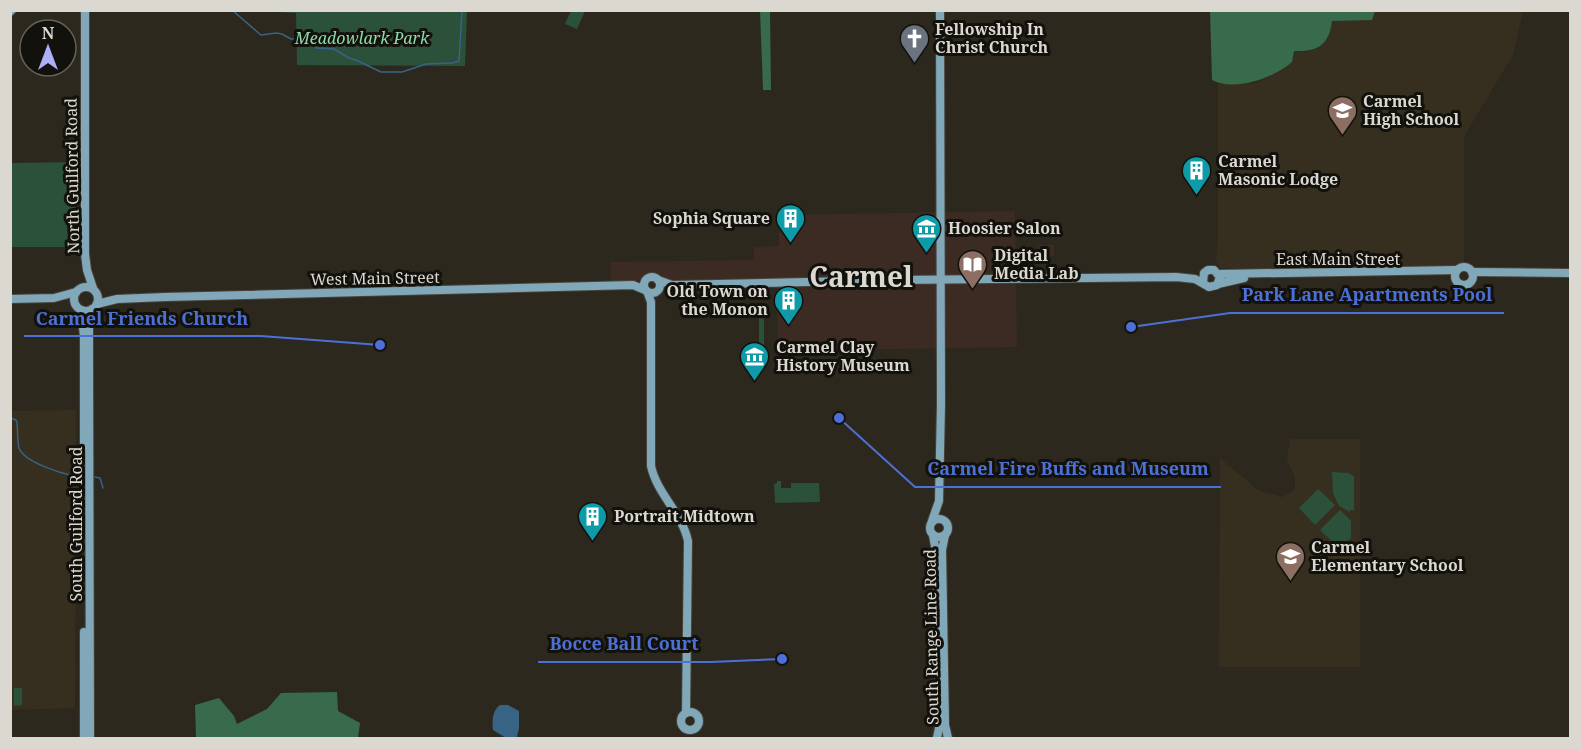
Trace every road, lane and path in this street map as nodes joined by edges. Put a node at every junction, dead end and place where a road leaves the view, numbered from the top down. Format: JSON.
{"nodes":[{"id":1,"x":85,"y":10,"type":"edge"},
{"id":2,"x":940,"y":10,"type":"edge"},
{"id":3,"x":87,"y":270,"type":"junction"},
{"id":4,"x":1570,"y":273,"type":"edge"},
{"id":5,"x":1218,"y":274,"type":"junction"},
{"id":6,"x":1456,"y":274,"type":"junction"},
{"id":7,"x":1472,"y":276,"type":"junction"},
{"id":8,"x":1203,"y":278,"type":"junction"},
{"id":9,"x":646,"y":279,"type":"junction"},
{"id":10,"x":941,"y":279,"type":"junction"},
{"id":11,"x":658,"y":280,"type":"junction"},
{"id":12,"x":1218,"y":284,"type":"junction"},
{"id":13,"x":633,"y":285,"type":"junction"},
{"id":14,"x":672,"y":285,"type":"junction"},
{"id":15,"x":78,"y":290,"type":"junction"},
{"id":16,"x":94,"y":290,"type":"junction"},
{"id":17,"x":646,"y":290,"type":"junction"},
{"id":18,"x":658,"y":290,"type":"junction"},
{"id":19,"x":54,"y":298,"type":"junction"},
{"id":20,"x":10,"y":299,"type":"edge"},
{"id":21,"x":117,"y":299,"type":"junction"},
{"id":22,"x":651,"y":302,"type":"junction"},
{"id":23,"x":78,"y":307,"type":"junction"},
{"id":24,"x":94,"y":307,"type":"junction"},
{"id":25,"x":939,"y":501,"type":"junction"},
{"id":26,"x":944,"y":520,"type":"junction"},
{"id":27,"x":932,"y":521,"type":"junction"},
{"id":28,"x":933,"y":535,"type":"junction"},
{"id":29,"x":945,"y":535,"type":"junction"},
{"id":30,"x":687,"y":676,"type":"junction"},
{"id":31,"x":686,"y":713,"type":"junction"},
{"id":32,"x":696,"y":715,"type":"junction"},
{"id":33,"x":688,"y":734,"type":"edge"},
{"id":34,"x":84,"y":738,"type":"edge"},
{"id":35,"x":90,"y":738,"type":"edge"},
{"id":36,"x":937,"y":738,"type":"edge"},
{"id":37,"x":948,"y":738,"type":"edge"}],
"edges":[{"from":1,"to":3,"type":"main road","name":"North Guilford Road"},
{"from":2,"to":10,"type":"main road"},
{"from":3,"to":15,"type":"main road","name":"North Guilford Road"},
{"from":3,"to":16,"type":"main road","name":"North Guilford Road"},
{"from":4,"to":7,"type":"main road"},
{"from":5,"to":6,"type":"main road","name":"East Main Street"},
{"from":5,"to":8,"type":"main road","name":"East Main Street"},
{"from":5,"to":12,"type":"main road"},
{"from":6,"to":7,"type":"main road"},
{"from":6,"to":7,"type":"main road"},
{"from":6,"to":12,"type":"main road","name":"East Main Street"},
{"from":8,"to":10,"type":"main road"},
{"from":8,"to":12,"type":"main road"},
{"from":9,"to":11,"type":"main road"},
{"from":9,"to":13,"type":"main road","name":"West Main Street"},
{"from":9,"to":17,"type":"main road"},
{"from":10,"to":14,"type":"main road"},
{"from":10,"to":25,"type":"main road"},
{"from":11,"to":14,"type":"main road"},
{"from":11,"to":18,"type":"main road"},
{"from":13,"to":17,"type":"main road","name":"West Main Street"},
{"from":13,"to":21,"type":"main road","name":"West Main Street"},
{"from":14,"to":18,"type":"main road"},
{"from":15,"to":16,"type":"main road"},
{"from":15,"to":19,"type":"main road"},
{"from":15,"to":23,"type":"main road"},
{"from":16,"to":21,"type":"main road","name":"West Main Street"},
{"from":16,"to":24,"type":"main road"},
{"from":17,"to":18,"type":"main road"},
{"from":17,"to":22,"type":"main road"},
{"from":18,"to":22,"type":"main road"},
{"from":19,"to":20,"type":"main road"},
{"from":19,"to":23,"type":"main road"},
{"from":21,"to":24,"type":"main road","name":"West Main Street"},
{"from":22,"to":30,"type":"main road"},
{"from":23,"to":24,"type":"main road"},
{"from":23,"to":34,"type":"main road","name":"South Guilford Road"},
{"from":24,"to":35,"type":"main road","name":"South Guilford Road"},
{"from":25,"to":26,"type":"main road"},
{"from":25,"to":27,"type":"main road"},
{"from":26,"to":27,"type":"main road"},
{"from":26,"to":29,"type":"main road"},
{"from":27,"to":28,"type":"main road"},
{"from":28,"to":29,"type":"main road"},
{"from":28,"to":36,"type":"main road","name":"South Range Line Road"},
{"from":29,"to":37,"type":"main road","name":"South Range Line Road"},
{"from":30,"to":31,"type":"main road"},
{"from":30,"to":32,"type":"main road"},
{"from":31,"to":32,"type":"main road"},
{"from":31,"to":33,"type":"main road"},
{"from":32,"to":33,"type":"main road"},
{"from":36,"to":37,"type":"main road"}]}
